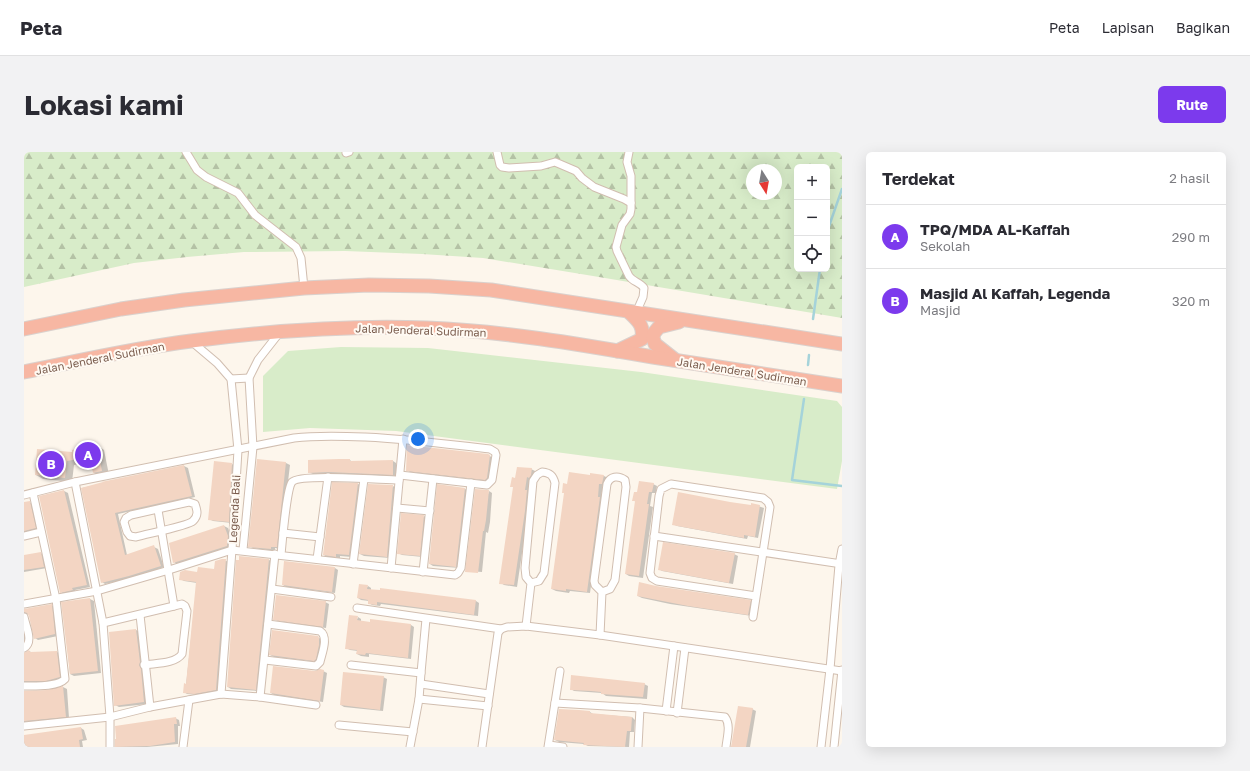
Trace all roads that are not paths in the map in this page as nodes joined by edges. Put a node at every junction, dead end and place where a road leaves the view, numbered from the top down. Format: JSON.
{"nodes":[{"id":1,"x":186,"y":152,"type":"edge"},
{"id":2,"x":497,"y":152,"type":"edge"},
{"id":3,"x":629,"y":152,"type":"edge"},
{"id":4,"x":631,"y":203,"type":"junction"},
{"id":5,"x":304,"y":288,"type":"junction"},
{"id":6,"x":632,"y":312,"type":"junction"},
{"id":7,"x":685,"y":320,"type":"junction"},
{"id":8,"x":24,"y":329,"type":"edge"},
{"id":9,"x":280,"y":331,"type":"junction"},
{"id":10,"x":191,"y":341,"type":"junction"},
{"id":11,"x":842,"y":344,"type":"edge"},
{"id":12,"x":617,"y":351,"type":"junction"},
{"id":13,"x":675,"y":361,"type":"junction"},
{"id":14,"x":24,"y":372,"type":"edge"},
{"id":15,"x":249,"y":378,"type":"junction"},
{"id":16,"x":231,"y":379,"type":"junction"},
{"id":17,"x":842,"y":386,"type":"edge"},
{"id":18,"x":403,"y":439,"type":"junction"},
{"id":19,"x":253,"y":447,"type":"junction"},
{"id":20,"x":238,"y":450,"type":"junction"},
{"id":21,"x":328,"y":477,"type":"junction"},
{"id":22,"x":400,"y":478,"type":"junction"},
{"id":23,"x":364,"y":479,"type":"junction"},
{"id":24,"x":433,"y":479,"type":"junction"},
{"id":25,"x":75,"y":482,"type":"junction"},
{"id":26,"x":471,"y":483,"type":"junction"},
{"id":27,"x":33,"y":493,"type":"junction"},
{"id":28,"x":24,"y":495,"type":"edge"},
{"id":29,"x":397,"y":508,"type":"junction"},
{"id":30,"x":158,"y":510,"type":"junction"},
{"id":31,"x":430,"y":511,"type":"junction"},
{"id":32,"x":162,"y":530,"type":"junction"},
{"id":33,"x":41,"y":532,"type":"junction"},
{"id":34,"x":283,"y":532,"type":"junction"},
{"id":35,"x":24,"y":536,"type":"edge"},
{"id":36,"x":320,"y":536,"type":"junction"},
{"id":37,"x":654,"y":536,"type":"junction"},
{"id":38,"x":842,"y":549,"type":"edge"},
{"id":39,"x":232,"y":550,"type":"junction"},
{"id":40,"x":242,"y":550,"type":"junction"},
{"id":41,"x":764,"y":553,"type":"junction"},
{"id":42,"x":278,"y":554,"type":"junction"},
{"id":43,"x":317,"y":559,"type":"junction"},
{"id":44,"x":352,"y":564,"type":"junction"},
{"id":45,"x":840,"y":565,"type":"edge"},
{"id":46,"x":391,"y":568,"type":"junction"},
{"id":47,"x":169,"y":570,"type":"junction"},
{"id":48,"x":423,"y":572,"type":"junction"},
{"id":49,"x":531,"y":583,"type":"junction"},
{"id":50,"x":272,"y":589,"type":"junction"},
{"id":51,"x":97,"y":591,"type":"junction"},
{"id":52,"x":602,"y":592,"type":"junction"},
{"id":53,"x":756,"y":596,"type":"junction"},
{"id":54,"x":331,"y":597,"type":"dead end"},
{"id":55,"x":56,"y":598,"type":"junction"},
{"id":56,"x":24,"y":604,"type":"edge"},
{"id":57,"x":174,"y":606,"type":"junction"},
{"id":58,"x":357,"y":608,"type":"dead end"},
{"id":59,"x":140,"y":615,"type":"junction"},
{"id":60,"x":24,"y":617,"type":"edge"},
{"id":61,"x":753,"y":617,"type":"dead end"},
{"id":62,"x":426,"y":619,"type":"junction"},
{"id":63,"x":103,"y":623,"type":"junction"},
{"id":64,"x":268,"y":624,"type":"junction"},
{"id":65,"x":526,"y":626,"type":"junction"},
{"id":66,"x":502,"y":629,"type":"junction"},
{"id":67,"x":600,"y":635,"type":"junction"},
{"id":68,"x":674,"y":646,"type":"junction"},
{"id":69,"x":24,"y":648,"type":"edge"},
{"id":70,"x":685,"y":648,"type":"junction"},
{"id":71,"x":265,"y":660,"type":"junction"},
{"id":72,"x":144,"y":665,"type":"junction"},
{"id":73,"x":351,"y":665,"type":"dead end"},
{"id":74,"x":830,"y":669,"type":"junction"},
{"id":75,"x":560,"y":670,"type":"dead end"},
{"id":76,"x":842,"y":670,"type":"edge"},
{"id":77,"x":420,"y":673,"type":"junction"},
{"id":78,"x":421,"y":684,"type":"junction"},
{"id":79,"x":24,"y":686,"type":"edge"},
{"id":80,"x":221,"y":694,"type":"junction"},
{"id":81,"x":489,"y":694,"type":"junction"},
{"id":82,"x":260,"y":697,"type":"junction"},
{"id":83,"x":420,"y":699,"type":"junction"},
{"id":84,"x":189,"y":700,"type":"junction"},
{"id":85,"x":555,"y":703,"type":"junction"},
{"id":86,"x":316,"y":705,"type":"dead end"},
{"id":87,"x":488,"y":706,"type":"junction"},
{"id":88,"x":150,"y":707,"type":"junction"},
{"id":89,"x":640,"y":708,"type":"junction"},
{"id":90,"x":666,"y":711,"type":"junction"},
{"id":91,"x":677,"y":713,"type":"junction"},
{"id":92,"x":110,"y":717,"type":"junction"},
{"id":93,"x":339,"y":725,"type":"dead end"},
{"id":94,"x":24,"y":726,"type":"edge"},
{"id":95,"x":412,"y":732,"type":"junction"},
{"id":96,"x":548,"y":746,"type":"edge"},
{"id":97,"x":110,"y":747,"type":"edge"},
{"id":98,"x":183,"y":747,"type":"edge"},
{"id":99,"x":410,"y":747,"type":"edge"},
{"id":100,"x":482,"y":747,"type":"edge"},
{"id":101,"x":563,"y":747,"type":"edge"},
{"id":102,"x":638,"y":747,"type":"edge"},
{"id":103,"x":726,"y":747,"type":"edge"},
{"id":104,"x":821,"y":747,"type":"edge"},
{"id":105,"x":834,"y":747,"type":"edge"}],
"edges":[{"from":1,"to":5,"type":"street"},
{"from":2,"to":4,"type":"street"},
{"from":3,"to":4,"type":"street"},
{"from":4,"to":6,"type":"street"},
{"from":5,"to":6,"type":"highway"},
{"from":5,"to":8,"type":"highway"},
{"from":6,"to":7,"type":"highway"},
{"from":6,"to":12,"type":"highway"},
{"from":7,"to":11,"type":"highway"},
{"from":7,"to":13,"type":"highway"},
{"from":9,"to":10,"type":"highway","name":"Jalan Jenderal Sudirman"},
{"from":9,"to":12,"type":"highway","name":"Jalan Jenderal Sudirman"},
{"from":9,"to":15,"type":"street","name":"Legenda Bali"},
{"from":10,"to":14,"type":"highway","name":"Jalan Jenderal Sudirman"},
{"from":10,"to":16,"type":"street"},
{"from":12,"to":13,"type":"highway","name":"Jalan Jenderal Sudirman"},
{"from":13,"to":17,"type":"highway","name":"Jalan Jenderal Sudirman"},
{"from":15,"to":16,"type":"street"},
{"from":15,"to":19,"type":"street","name":"Legenda Bali"},
{"from":16,"to":20,"type":"street","name":"Legenda Bali"},
{"from":18,"to":19,"type":"street"},
{"from":18,"to":22,"type":"street"},
{"from":18,"to":26,"type":"street"},
{"from":19,"to":20,"type":"street"},
{"from":19,"to":40,"type":"street","name":"Legenda Bali"},
{"from":20,"to":25,"type":"street"},
{"from":20,"to":39,"type":"street","name":"Legenda Bali"},
{"from":21,"to":23,"type":"street"},
{"from":21,"to":34,"type":"street"},
{"from":21,"to":36,"type":"street"},
{"from":22,"to":23,"type":"street"},
{"from":22,"to":24,"type":"street"},
{"from":22,"to":29,"type":"street"},
{"from":23,"to":44,"type":"street"},
{"from":24,"to":26,"type":"street"},
{"from":24,"to":31,"type":"street"},
{"from":25,"to":27,"type":"street"},
{"from":25,"to":51,"type":"street"},
{"from":26,"to":48,"type":"street"},
{"from":27,"to":28,"type":"street"},
{"from":27,"to":33,"type":"street"},
{"from":29,"to":31,"type":"street"},
{"from":29,"to":46,"type":"street"},
{"from":30,"to":32,"type":"street"},
{"from":30,"to":32,"type":"street"},
{"from":30,"to":32,"type":"street"},
{"from":31,"to":48,"type":"street"},
{"from":32,"to":47,"type":"street"},
{"from":33,"to":35,"type":"street"},
{"from":33,"to":55,"type":"street"},
{"from":34,"to":36,"type":"street"},
{"from":34,"to":42,"type":"street"},
{"from":36,"to":43,"type":"street"},
{"from":37,"to":41,"type":"street"},
{"from":37,"to":41,"type":"street"},
{"from":37,"to":53,"type":"street"},
{"from":38,"to":45,"type":"street"},
{"from":39,"to":40,"type":"street"},
{"from":39,"to":47,"type":"street"},
{"from":39,"to":80,"type":"street","name":"Legenda Bali"},
{"from":40,"to":42,"type":"street"},
{"from":41,"to":45,"type":"street"},
{"from":41,"to":53,"type":"street"},
{"from":42,"to":43,"type":"street"},
{"from":42,"to":50,"type":"street"},
{"from":43,"to":44,"type":"street"},
{"from":44,"to":46,"type":"street"},
{"from":45,"to":74,"type":"street"},
{"from":46,"to":48,"type":"street"},
{"from":47,"to":51,"type":"street"},
{"from":47,"to":57,"type":"street"},
{"from":49,"to":49,"type":"street"},
{"from":49,"to":65,"type":"street"},
{"from":50,"to":54,"type":"street"},
{"from":50,"to":64,"type":"street"},
{"from":51,"to":55,"type":"street"},
{"from":51,"to":63,"type":"street"},
{"from":52,"to":52,"type":"street"},
{"from":52,"to":67,"type":"street"},
{"from":53,"to":61,"type":"street"},
{"from":55,"to":56,"type":"street"},
{"from":55,"to":79,"type":"street"},
{"from":57,"to":59,"type":"street"},
{"from":57,"to":72,"type":"street"},
{"from":58,"to":62,"type":"street"},
{"from":59,"to":63,"type":"street"},
{"from":59,"to":72,"type":"street"},
{"from":60,"to":69,"type":"street"},
{"from":62,"to":66,"type":"street"},
{"from":62,"to":77,"type":"street"},
{"from":63,"to":92,"type":"street"},
{"from":64,"to":71,"type":"street"},
{"from":64,"to":71,"type":"street"},
{"from":65,"to":66,"type":"street"},
{"from":65,"to":67,"type":"street"},
{"from":66,"to":81,"type":"street"},
{"from":67,"to":68,"type":"street"},
{"from":68,"to":70,"type":"street"},
{"from":68,"to":90,"type":"street"},
{"from":70,"to":74,"type":"street"},
{"from":70,"to":91,"type":"street"},
{"from":71,"to":82,"type":"street"},
{"from":72,"to":88,"type":"street"},
{"from":73,"to":77,"type":"street"},
{"from":74,"to":76,"type":"street"},
{"from":74,"to":104,"type":"street"},
{"from":75,"to":85,"type":"street"},
{"from":76,"to":105,"type":"street"},
{"from":77,"to":78,"type":"street"},
{"from":78,"to":81,"type":"street"},
{"from":78,"to":83,"type":"street"},
{"from":80,"to":82,"type":"street"},
{"from":80,"to":84,"type":"street"},
{"from":81,"to":87,"type":"street"},
{"from":82,"to":86,"type":"street"},
{"from":83,"to":87,"type":"street"},
{"from":83,"to":95,"type":"street"},
{"from":84,"to":88,"type":"street"},
{"from":84,"to":98,"type":"street"},
{"from":85,"to":89,"type":"street"},
{"from":85,"to":96,"type":"street"},
{"from":87,"to":100,"type":"street"},
{"from":88,"to":92,"type":"street"},
{"from":89,"to":90,"type":"street"},
{"from":89,"to":102,"type":"street"},
{"from":90,"to":91,"type":"street"},
{"from":91,"to":103,"type":"street"},
{"from":92,"to":94,"type":"street"},
{"from":92,"to":97,"type":"street"},
{"from":93,"to":95,"type":"street"},
{"from":95,"to":99,"type":"street"},
{"from":96,"to":101,"type":"street"}]}
